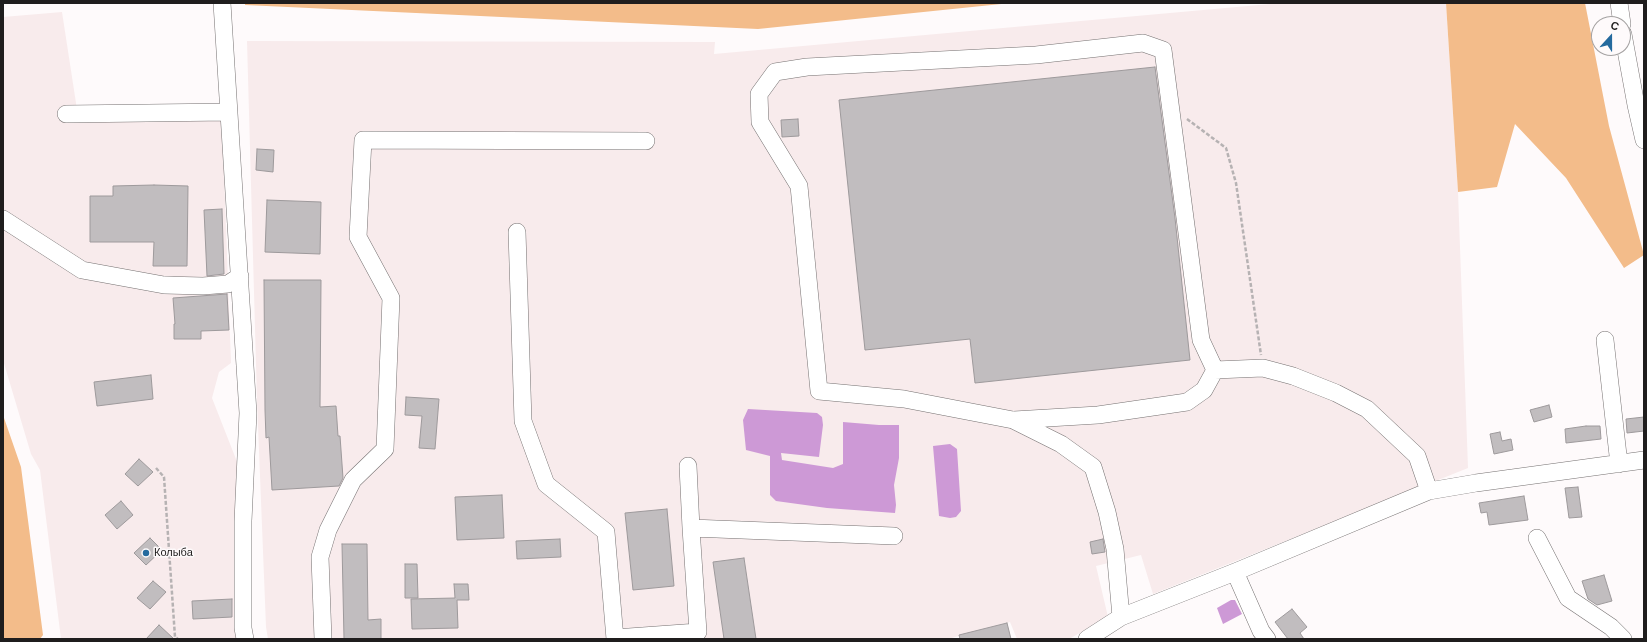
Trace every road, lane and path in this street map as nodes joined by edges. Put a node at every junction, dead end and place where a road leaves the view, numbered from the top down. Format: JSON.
{"nodes":[{"id":1,"x":222,"y":3,"type":"edge"},
{"id":2,"x":1619,"y":3,"type":"edge"},
{"id":3,"x":1621,"y":16,"type":"edge"},
{"id":4,"x":1627,"y":56,"type":"edge"},
{"id":5,"x":1170,"y":109,"type":"junction"},
{"id":6,"x":229,"y":112,"type":"junction"},
{"id":7,"x":66,"y":114,"type":"dead end"},
{"id":8,"x":1644,"y":140,"type":"edge"},
{"id":9,"x":646,"y":141,"type":"dead end"},
{"id":10,"x":3,"y":219,"type":"edge"},
{"id":11,"x":517,"y":232,"type":"dead end"},
{"id":12,"x":240,"y":276,"type":"junction"},
{"id":13,"x":1605,"y":340,"type":"dead end"},
{"id":14,"x":1263,"y":368,"type":"junction"},
{"id":15,"x":1215,"y":370,"type":"junction"},
{"id":16,"x":1013,"y":420,"type":"junction"},
{"id":17,"x":1644,"y":460,"type":"edge"},
{"id":18,"x":1618,"y":464,"type":"junction"},
{"id":19,"x":688,"y":466,"type":"dead end"},
{"id":20,"x":156,"y":468,"type":"dead end"},
{"id":21,"x":1429,"y":491,"type":"junction"},
{"id":22,"x":691,"y":528,"type":"junction"},
{"id":23,"x":894,"y":536,"type":"dead end"},
{"id":24,"x":1537,"y":538,"type":"dead end"},
{"id":25,"x":1235,"y":572,"type":"junction"},
{"id":26,"x":1122,"y":617,"type":"junction"},
{"id":27,"x":615,"y":638,"type":"edge"},
{"id":28,"x":178,"y":639,"type":"edge"},
{"id":29,"x":245,"y":639,"type":"edge"},
{"id":30,"x":324,"y":639,"type":"edge"},
{"id":31,"x":1087,"y":639,"type":"edge"},
{"id":32,"x":1267,"y":639,"type":"edge"},
{"id":33,"x":1623,"y":639,"type":"edge"}],
"edges":[{"from":1,"to":6,"type":"street"},
{"from":2,"to":3,"type":"street"},
{"from":4,"to":8,"type":"street"},
{"from":5,"to":14,"type":"path"},
{"from":5,"to":15,"type":"street"},
{"from":5,"to":16,"type":"street"},
{"from":6,"to":7,"type":"street"},
{"from":6,"to":12,"type":"street"},
{"from":9,"to":30,"type":"street"},
{"from":10,"to":12,"type":"street"},
{"from":11,"to":27,"type":"street"},
{"from":12,"to":29,"type":"street"},
{"from":13,"to":18,"type":"street"},
{"from":14,"to":15,"type":"street"},
{"from":14,"to":21,"type":"street"},
{"from":15,"to":16,"type":"street"},
{"from":16,"to":26,"type":"street"},
{"from":17,"to":18,"type":"street"},
{"from":18,"to":21,"type":"street"},
{"from":19,"to":22,"type":"street"},
{"from":20,"to":28,"type":"path"},
{"from":21,"to":25,"type":"street"},
{"from":22,"to":23,"type":"street"},
{"from":22,"to":27,"type":"street"},
{"from":24,"to":33,"type":"street"},
{"from":25,"to":26,"type":"street"},
{"from":25,"to":32,"type":"street"},
{"from":26,"to":31,"type":"street"}]}
